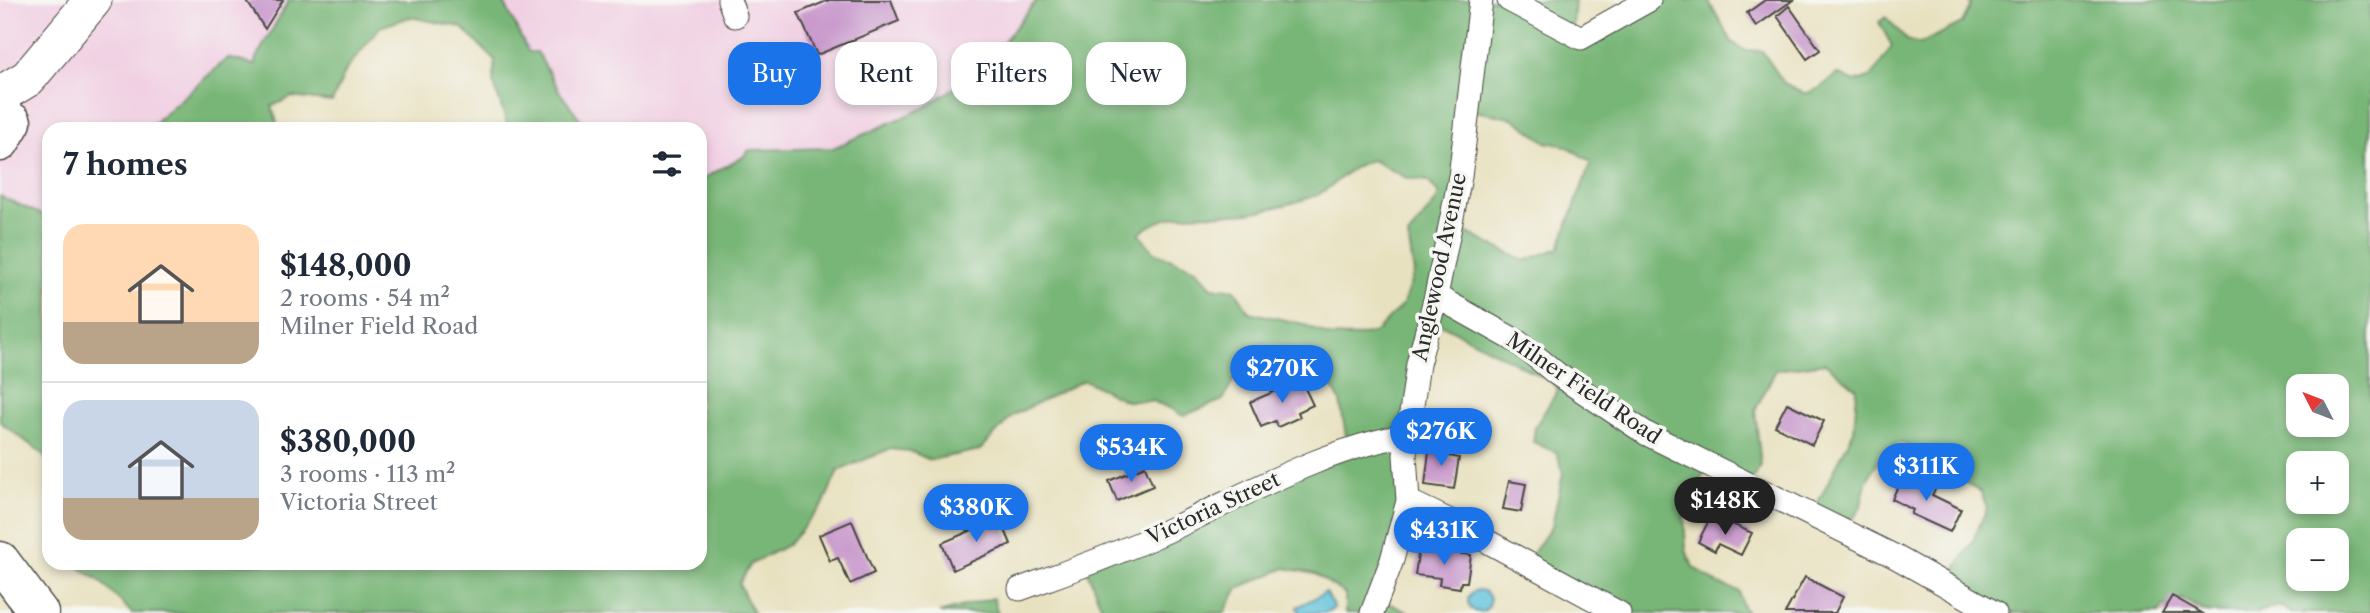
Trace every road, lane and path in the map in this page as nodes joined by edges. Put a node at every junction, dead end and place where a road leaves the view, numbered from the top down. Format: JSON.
{"nodes":[{"id":1,"x":93,"y":0,"type":"edge"},
{"id":2,"x":1481,"y":0,"type":"edge"},
{"id":3,"x":1509,"y":0,"type":"edge"},
{"id":4,"x":1649,"y":0,"type":"edge"},
{"id":5,"x":8,"y":114,"type":"edge"},
{"id":6,"x":1436,"y":296,"type":"junction"},
{"id":7,"x":1408,"y":435,"type":"junction"},
{"id":8,"x":1408,"y":501,"type":"junction"},
{"id":9,"x":0,"y":561,"type":"edge"},
{"id":10,"x":1020,"y":589,"type":"dead end"},
{"id":11,"x":39,"y":613,"type":"edge"},
{"id":12,"x":1372,"y":613,"type":"edge"},
{"id":13,"x":1619,"y":613,"type":"edge"},
{"id":14,"x":1995,"y":613,"type":"edge"}],
"edges":[{"from":1,"to":5,"type":"main road"},
{"from":2,"to":6,"type":"street","name":"Anglewood Avenue"},
{"from":3,"to":4,"type":"street"},
{"from":6,"to":7,"type":"street","name":"Anglewood Avenue"},
{"from":6,"to":14,"type":"street","name":"Milner Field Road"},
{"from":7,"to":8,"type":"street","name":"Anglewood Avenue"},
{"from":7,"to":10,"type":"street","name":"Victoria Street"},
{"from":8,"to":12,"type":"street","name":"Anglewood Avenue"},
{"from":8,"to":13,"type":"street"},
{"from":9,"to":11,"type":"highway"}]}
